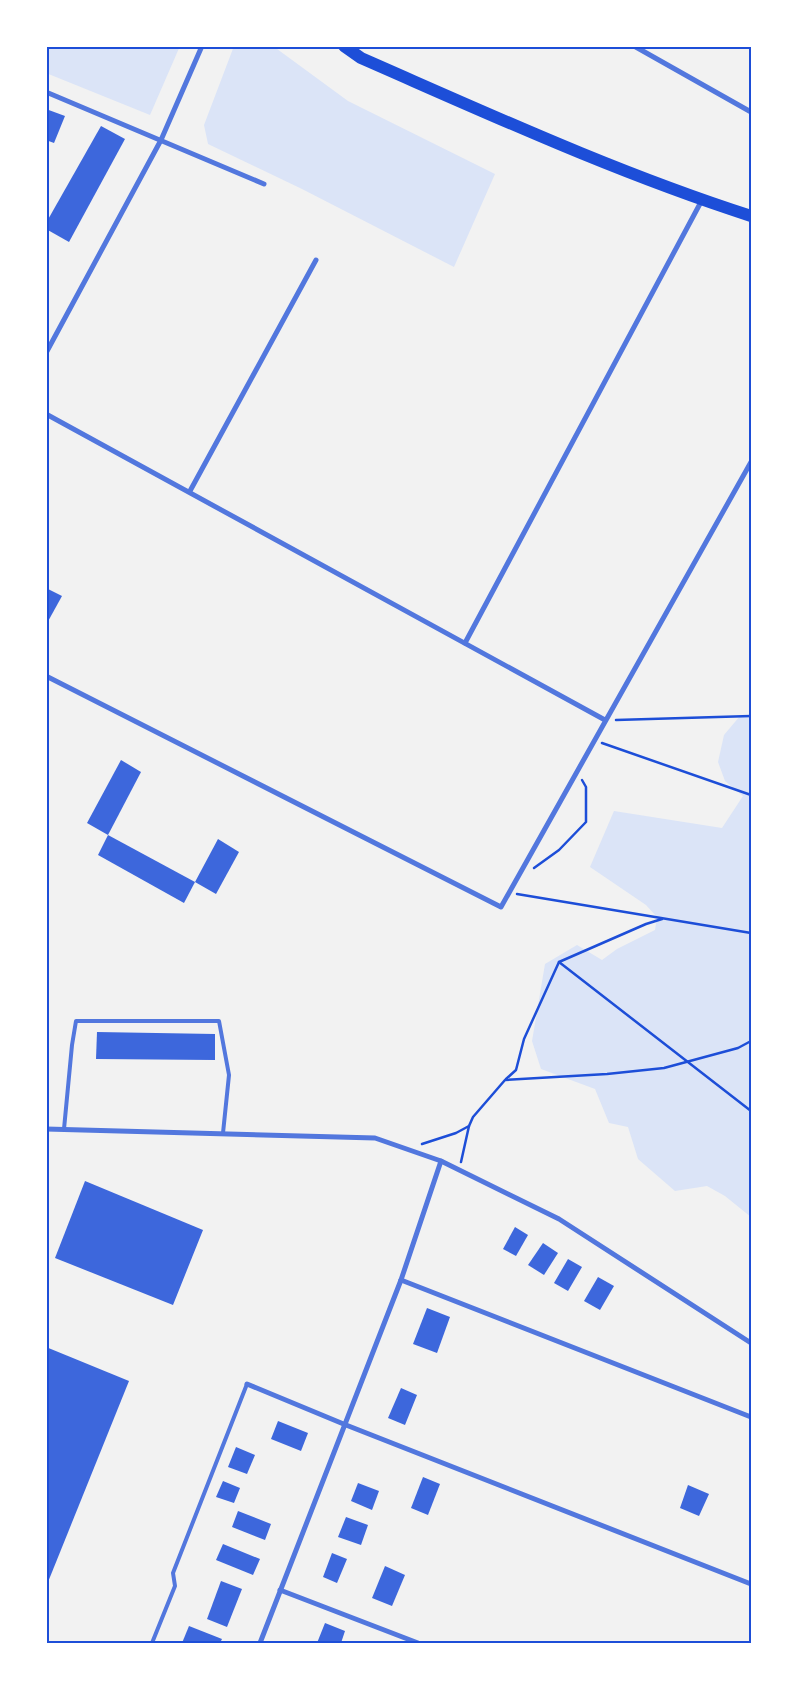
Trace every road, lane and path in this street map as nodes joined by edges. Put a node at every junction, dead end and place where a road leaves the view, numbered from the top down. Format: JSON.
{"nodes":[{"id":1,"x":202,"y":46,"type":"edge"},
{"id":2,"x":344,"y":46,"type":"edge"},
{"id":3,"x":634,"y":46,"type":"edge"},
{"id":4,"x":46,"y":92,"type":"edge"},
{"id":5,"x":751,"y":112,"type":"edge"},
{"id":6,"x":161,"y":140,"type":"junction"},
{"id":7,"x":264,"y":184,"type":"dead end"},
{"id":8,"x":702,"y":200,"type":"junction"},
{"id":9,"x":750,"y":214,"type":"edge"},
{"id":10,"x":316,"y":260,"type":"dead end"},
{"id":11,"x":46,"y":353,"type":"edge"},
{"id":12,"x":46,"y":414,"type":"edge"},
{"id":13,"x":751,"y":462,"type":"edge"},
{"id":14,"x":190,"y":491,"type":"junction"},
{"id":15,"x":465,"y":643,"type":"junction"},
{"id":16,"x":46,"y":676,"type":"edge"},
{"id":17,"x":751,"y":716,"type":"edge"},
{"id":18,"x":605,"y":720,"type":"junction"},
{"id":19,"x":594,"y":740,"type":"junction"},
{"id":20,"x":576,"y":771,"type":"junction"},
{"id":21,"x":751,"y":795,"type":"edge"},
{"id":22,"x":513,"y":884,"type":"junction"},
{"id":23,"x":508,"y":893,"type":"junction"},
{"id":24,"x":663,"y":918,"type":"junction"},
{"id":25,"x":751,"y":933,"type":"edge"},
{"id":26,"x":559,"y":962,"type":"junction"},
{"id":27,"x":751,"y":1041,"type":"edge"},
{"id":28,"x":505,"y":1080,"type":"junction"},
{"id":29,"x":751,"y":1111,"type":"edge"},
{"id":30,"x":469,"y":1126,"type":"junction"},
{"id":31,"x":46,"y":1129,"type":"edge"},
{"id":32,"x":64,"y":1129,"type":"junction"},
{"id":33,"x":223,"y":1134,"type":"junction"},
{"id":34,"x":410,"y":1150,"type":"junction"},
{"id":35,"x":441,"y":1161,"type":"junction"},
{"id":36,"x":459,"y":1170,"type":"junction"},
{"id":37,"x":401,"y":1280,"type":"junction"},
{"id":38,"x":751,"y":1343,"type":"edge"},
{"id":39,"x":247,"y":1384,"type":"joint"},
{"id":40,"x":751,"y":1417,"type":"edge"},
{"id":41,"x":346,"y":1425,"type":"junction"},
{"id":42,"x":751,"y":1584,"type":"edge"},
{"id":43,"x":280,"y":1590,"type":"junction"},
{"id":44,"x":152,"y":1643,"type":"edge"},
{"id":45,"x":260,"y":1643,"type":"edge"},
{"id":46,"x":418,"y":1643,"type":"edge"}],
"edges":[{"from":1,"to":6,"type":"street"},
{"from":2,"to":8,"type":"highway"},
{"from":3,"to":5,"type":"street"},
{"from":4,"to":6,"type":"street"},
{"from":6,"to":7,"type":"street"},
{"from":6,"to":11,"type":"street"},
{"from":8,"to":9,"type":"highway"},
{"from":8,"to":15,"type":"street"},
{"from":10,"to":14,"type":"street"},
{"from":12,"to":14,"type":"street"},
{"from":13,"to":18,"type":"street"},
{"from":14,"to":15,"type":"street"},
{"from":15,"to":18,"type":"street"},
{"from":16,"to":23,"type":"street"},
{"from":17,"to":18,"type":"path"},
{"from":18,"to":19,"type":"street"},
{"from":19,"to":20,"type":"street"},
{"from":19,"to":21,"type":"path"},
{"from":20,"to":22,"type":"street"},
{"from":20,"to":22,"type":"path"},
{"from":22,"to":23,"type":"street"},
{"from":23,"to":24,"type":"path"},
{"from":24,"to":25,"type":"path"},
{"from":24,"to":26,"type":"path"},
{"from":26,"to":28,"type":"path"},
{"from":26,"to":29,"type":"path"},
{"from":27,"to":28,"type":"path"},
{"from":28,"to":30,"type":"path"},
{"from":30,"to":34,"type":"path"},
{"from":30,"to":36,"type":"path"},
{"from":31,"to":32,"type":"street"},
{"from":32,"to":33,"type":"street"},
{"from":32,"to":33,"type":"lane"},
{"from":33,"to":34,"type":"street"},
{"from":34,"to":35,"type":"street"},
{"from":35,"to":36,"type":"street"},
{"from":35,"to":37,"type":"street"},
{"from":36,"to":38,"type":"street"},
{"from":37,"to":40,"type":"street"},
{"from":37,"to":41,"type":"street"},
{"from":39,"to":41,"type":"street"},
{"from":39,"to":44,"type":"lane"},
{"from":41,"to":42,"type":"street"},
{"from":41,"to":43,"type":"street"},
{"from":43,"to":45,"type":"street"},
{"from":43,"to":46,"type":"street"}]}
